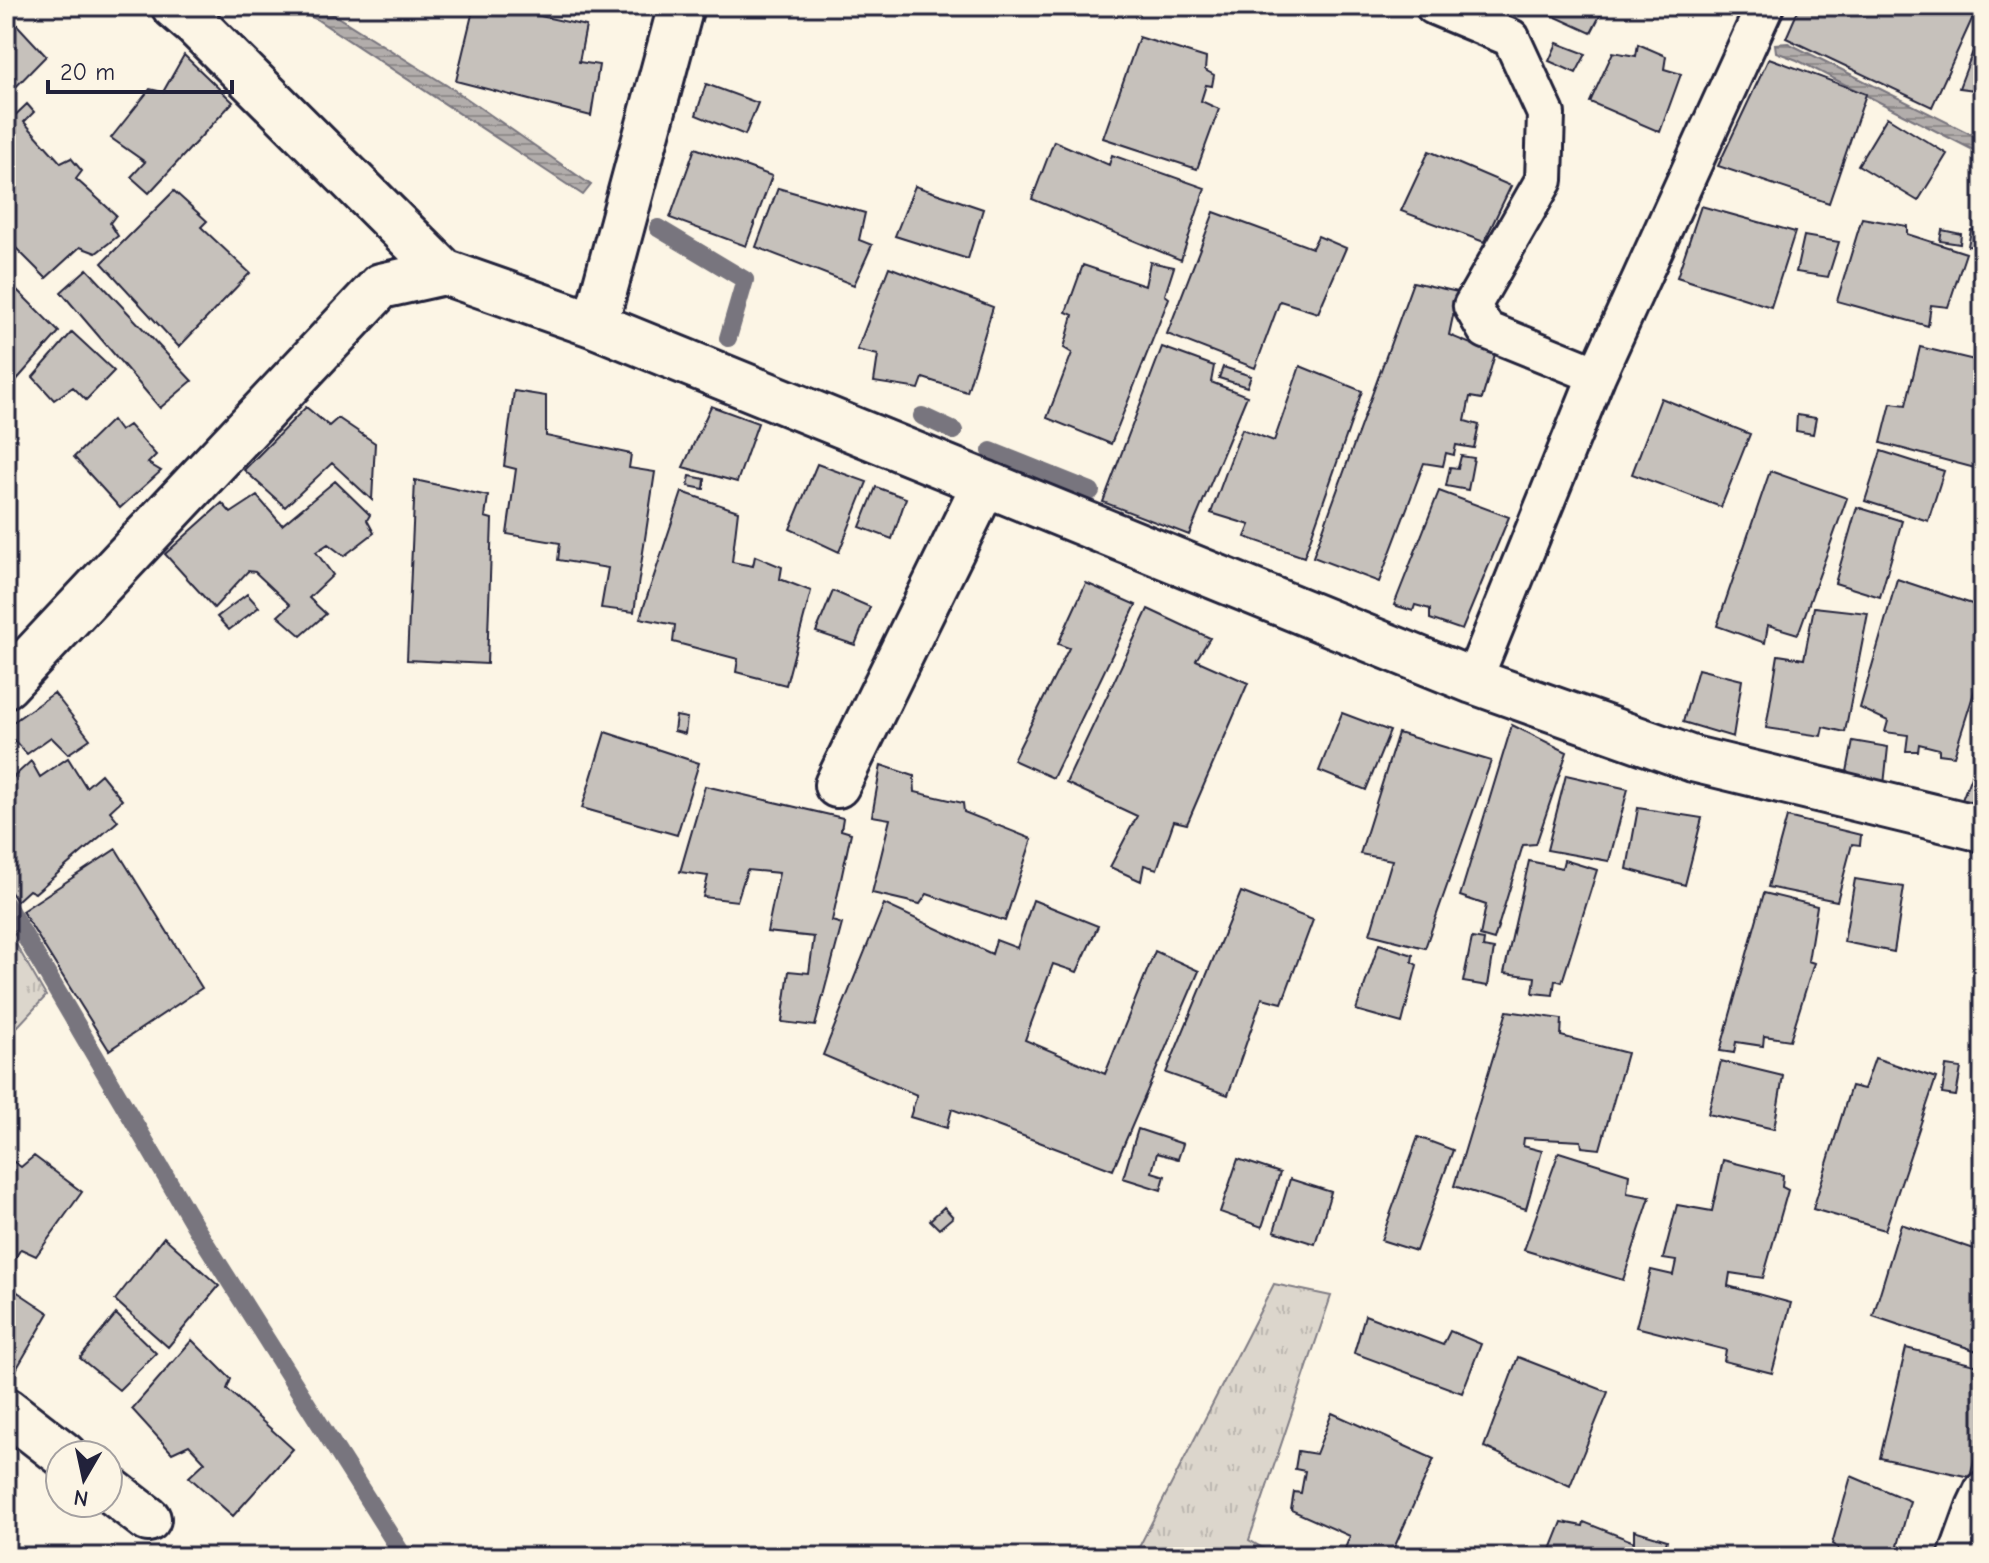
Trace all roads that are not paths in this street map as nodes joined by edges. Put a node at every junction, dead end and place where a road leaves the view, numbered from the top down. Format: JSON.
{"nodes":[{"id":1,"x":174,"y":6,"type":"edge"},
{"id":2,"x":681,"y":6,"type":"edge"},
{"id":3,"x":1434,"y":6,"type":"edge"},
{"id":4,"x":1765,"y":6,"type":"edge"},
{"id":5,"x":444,"y":272,"type":"junction"},
{"id":6,"x":595,"y":325,"type":"junction"},
{"id":7,"x":1597,"y":375,"type":"junction"},
{"id":8,"x":985,"y":483,"type":"junction"},
{"id":9,"x":1473,"y":681,"type":"junction"},
{"id":10,"x":6,"y":685,"type":"edge"},
{"id":11,"x":837,"y":785,"type":"dead end"},
{"id":12,"x":1983,"y":829,"type":"edge"},
{"id":13,"x":6,"y":1410,"type":"edge"},
{"id":14,"x":44,"y":1439,"type":"edge"},
{"id":15,"x":1983,"y":1490,"type":"edge"},
{"id":16,"x":124,"y":1500,"type":"edge"},
{"id":17,"x":148,"y":1519,"type":"dead end"},
{"id":18,"x":1957,"y":1557,"type":"edge"}],
"edges":[{"from":1,"to":5,"type":"street"},
{"from":2,"to":6,"type":"street"},
{"from":3,"to":7,"type":"lane"},
{"from":4,"to":7,"type":"lane"},
{"from":5,"to":6,"type":"street"},
{"from":5,"to":10,"type":"street"},
{"from":6,"to":8,"type":"street"},
{"from":7,"to":9,"type":"lane"},
{"from":8,"to":9,"type":"street"},
{"from":8,"to":11,"type":"street"},
{"from":9,"to":12,"type":"street"},
{"from":13,"to":14,"type":"street"},
{"from":15,"to":18,"type":"lane"},
{"from":16,"to":17,"type":"street"}]}
